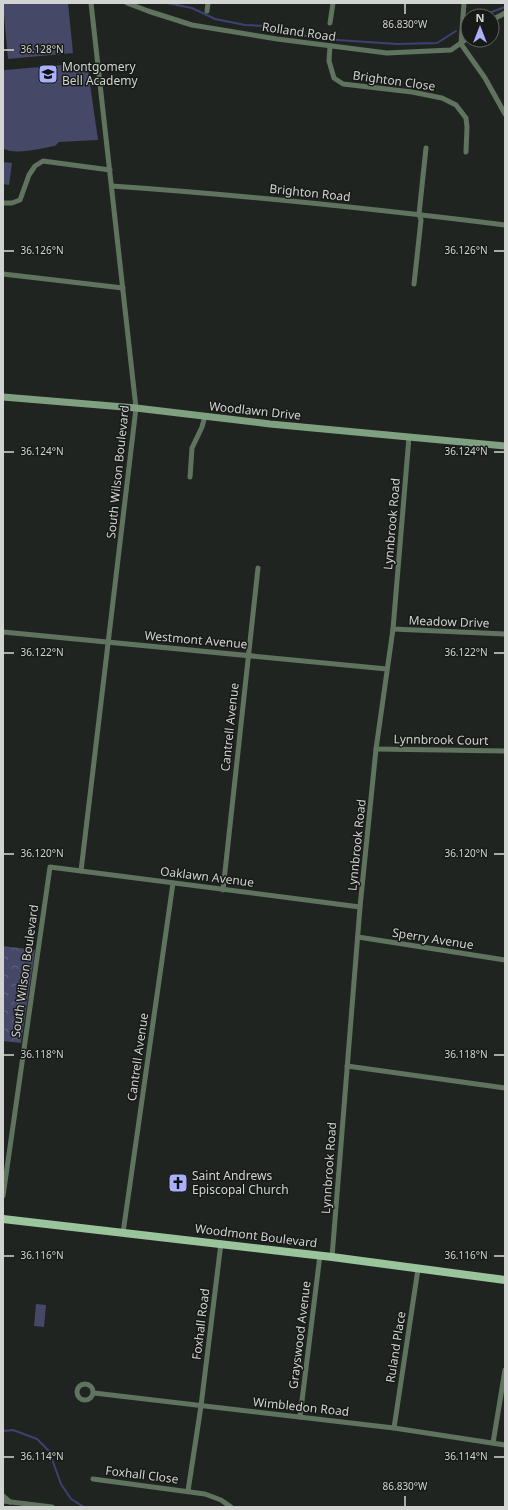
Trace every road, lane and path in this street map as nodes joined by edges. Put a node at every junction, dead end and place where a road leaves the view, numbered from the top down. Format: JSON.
{"nodes":[{"id":1,"x":90,"y":3,"type":"edge"},
{"id":2,"x":127,"y":3,"type":"edge"},
{"id":3,"x":208,"y":3,"type":"edge"},
{"id":4,"x":332,"y":3,"type":"edge"},
{"id":5,"x":206,"y":11,"type":"dead end"},
{"id":6,"x":330,"y":23,"type":"dead end"},
{"id":7,"x":460,"y":45,"type":"edge"},
{"id":8,"x":330,"y":46,"type":"junction"},
{"id":9,"x":464,"y":48,"type":"edge"},
{"id":10,"x":505,"y":114,"type":"edge"},
{"id":11,"x":426,"y":148,"type":"dead end"},
{"id":12,"x":466,"y":152,"type":"dead end"},
{"id":13,"x":110,"y":170,"type":"junction"},
{"id":14,"x":112,"y":186,"type":"junction"},
{"id":15,"x":3,"y":203,"type":"edge"},
{"id":16,"x":419,"y":214,"type":"junction"},
{"id":17,"x":505,"y":225,"type":"edge"},
{"id":18,"x":3,"y":274,"type":"edge"},
{"id":19,"x":414,"y":284,"type":"dead end"},
{"id":20,"x":123,"y":288,"type":"junction"},
{"id":21,"x":3,"y":397,"type":"edge"},
{"id":22,"x":136,"y":408,"type":"junction"},
{"id":23,"x":205,"y":416,"type":"junction"},
{"id":24,"x":409,"y":437,"type":"junction"},
{"id":25,"x":505,"y":446,"type":"edge"},
{"id":26,"x":190,"y":477,"type":"dead end"},
{"id":27,"x":258,"y":568,"type":"dead end"},
{"id":28,"x":393,"y":629,"type":"junction"},
{"id":29,"x":3,"y":632,"type":"edge"},
{"id":30,"x":505,"y":634,"type":"edge"},
{"id":31,"x":110,"y":642,"type":"junction"},
{"id":32,"x":248,"y":655,"type":"junction"},
{"id":33,"x":387,"y":669,"type":"junction"},
{"id":34,"x":376,"y":749,"type":"junction"},
{"id":35,"x":505,"y":751,"type":"edge"},
{"id":36,"x":50,"y":868,"type":"joint"},
{"id":37,"x":81,"y":871,"type":"junction"},
{"id":38,"x":173,"y":883,"type":"junction"},
{"id":39,"x":223,"y":890,"type":"junction"},
{"id":40,"x":360,"y":907,"type":"junction"},
{"id":41,"x":358,"y":937,"type":"junction"},
{"id":42,"x":505,"y":960,"type":"edge"},
{"id":43,"x":347,"y":1066,"type":"junction"},
{"id":44,"x":505,"y":1088,"type":"edge"},
{"id":45,"x":3,"y":1196,"type":"edge"},
{"id":46,"x":3,"y":1219,"type":"edge"},
{"id":47,"x":123,"y":1233,"type":"junction"},
{"id":48,"x":221,"y":1243,"type":"junction"},
{"id":49,"x":320,"y":1255,"type":"junction"},
{"id":50,"x":332,"y":1257,"type":"junction"},
{"id":51,"x":418,"y":1269,"type":"junction"},
{"id":52,"x":505,"y":1280,"type":"edge"},
{"id":53,"x":505,"y":1370,"type":"edge"},
{"id":54,"x":94,"y":1393,"type":"dead end"},
{"id":55,"x":201,"y":1406,"type":"junction"},
{"id":56,"x":300,"y":1417,"type":"junction"},
{"id":57,"x":394,"y":1428,"type":"junction"},
{"id":58,"x":493,"y":1443,"type":"junction"},
{"id":59,"x":505,"y":1445,"type":"edge"},
{"id":60,"x":93,"y":1479,"type":"dead end"},
{"id":61,"x":188,"y":1491,"type":"junction"},
{"id":62,"x":3,"y":1496,"type":"edge"},
{"id":63,"x":3,"y":1501,"type":"edge"},
{"id":64,"x":10,"y":1502,"type":"junction"},
{"id":65,"x":52,"y":1507,"type":"edge"},
{"id":66,"x":231,"y":1507,"type":"edge"}],
"edges":[{"from":1,"to":13,"type":"street","name":"South Wilson Boulevard"},
{"from":2,"to":8,"type":"street","name":"Rolland Road"},
{"from":3,"to":5,"type":"street"},
{"from":4,"to":6,"type":"street"},
{"from":7,"to":8,"type":"street","name":"Rolland Road"},
{"from":8,"to":12,"type":"street","name":"Brighton Close"},
{"from":9,"to":10,"type":"street"},
{"from":11,"to":16,"type":"street"},
{"from":13,"to":14,"type":"street","name":"South Wilson Boulevard"},
{"from":13,"to":15,"type":"street"},
{"from":14,"to":16,"type":"street","name":"Brighton Road"},
{"from":14,"to":20,"type":"street","name":"South Wilson Boulevard"},
{"from":16,"to":17,"type":"street","name":"Brighton Road"},
{"from":16,"to":19,"type":"street"},
{"from":18,"to":20,"type":"street"},
{"from":20,"to":22,"type":"street","name":"South Wilson Boulevard"},
{"from":21,"to":22,"type":"main road","name":"Woodlawn Drive"},
{"from":22,"to":23,"type":"main road","name":"Woodlawn Drive"},
{"from":22,"to":31,"type":"street","name":"South Wilson Boulevard"},
{"from":23,"to":24,"type":"main road","name":"Woodlawn Drive"},
{"from":23,"to":26,"type":"street"},
{"from":24,"to":25,"type":"main road","name":"Woodlawn Drive"},
{"from":24,"to":28,"type":"street","name":"Lynnbrook Road"},
{"from":27,"to":32,"type":"street","name":"Cantrell Avenue"},
{"from":28,"to":30,"type":"street","name":"Meadow Drive"},
{"from":28,"to":33,"type":"street","name":"Lynnbrook Road"},
{"from":29,"to":31,"type":"street","name":"Westmont Avenue"},
{"from":31,"to":32,"type":"street","name":"Westmont Avenue"},
{"from":31,"to":37,"type":"street","name":"South Wilson Boulevard"},
{"from":32,"to":33,"type":"street","name":"Westmont Avenue"},
{"from":32,"to":39,"type":"street","name":"Cantrell Avenue"},
{"from":33,"to":34,"type":"street","name":"Lynnbrook Road"},
{"from":34,"to":35,"type":"street","name":"Lynnbrook Court"},
{"from":34,"to":40,"type":"street","name":"Lynnbrook Road"},
{"from":36,"to":37,"type":"street","name":"Oaklawn Avenue"},
{"from":36,"to":45,"type":"street","name":"South Wilson Boulevard"},
{"from":37,"to":38,"type":"street","name":"Oaklawn Avenue"},
{"from":38,"to":39,"type":"street","name":"Oaklawn Avenue"},
{"from":38,"to":47,"type":"street","name":"Cantrell Avenue"},
{"from":39,"to":40,"type":"street","name":"Oaklawn Avenue"},
{"from":40,"to":41,"type":"street","name":"Lynnbrook Road"},
{"from":41,"to":42,"type":"street","name":"Sperry Avenue"},
{"from":41,"to":43,"type":"street","name":"Lynnbrook Road"},
{"from":43,"to":44,"type":"street"},
{"from":43,"to":50,"type":"street","name":"Lynnbrook Road"},
{"from":46,"to":47,"type":"main road","name":"Woodmont Boulevard"},
{"from":47,"to":48,"type":"main road","name":"Woodmont Boulevard"},
{"from":48,"to":49,"type":"main road","name":"Woodmont Boulevard"},
{"from":48,"to":55,"type":"street","name":"Foxhall Road"},
{"from":49,"to":50,"type":"main road","name":"Woodmont Boulevard"},
{"from":49,"to":56,"type":"street","name":"Grayswood Avenue"},
{"from":50,"to":51,"type":"main road","name":"Woodmont Boulevard"},
{"from":51,"to":52,"type":"main road","name":"Woodmont Boulevard"},
{"from":51,"to":57,"type":"street","name":"Ruland Place"},
{"from":53,"to":58,"type":"street"},
{"from":54,"to":55,"type":"street","name":"Wimbledon Road"},
{"from":55,"to":56,"type":"street","name":"Wimbledon Road"},
{"from":55,"to":61,"type":"street","name":"Foxhall Close"},
{"from":56,"to":57,"type":"street","name":"Wimbledon Road"},
{"from":57,"to":58,"type":"street","name":"Wimbledon Road"},
{"from":58,"to":59,"type":"street","name":"Wimbledon Road"},
{"from":60,"to":61,"type":"street","name":"Foxhall Close"},
{"from":61,"to":66,"type":"street","name":"Foxhall Close"},
{"from":62,"to":64,"type":"street"},
{"from":63,"to":64,"type":"street"},
{"from":64,"to":65,"type":"street"}]}
